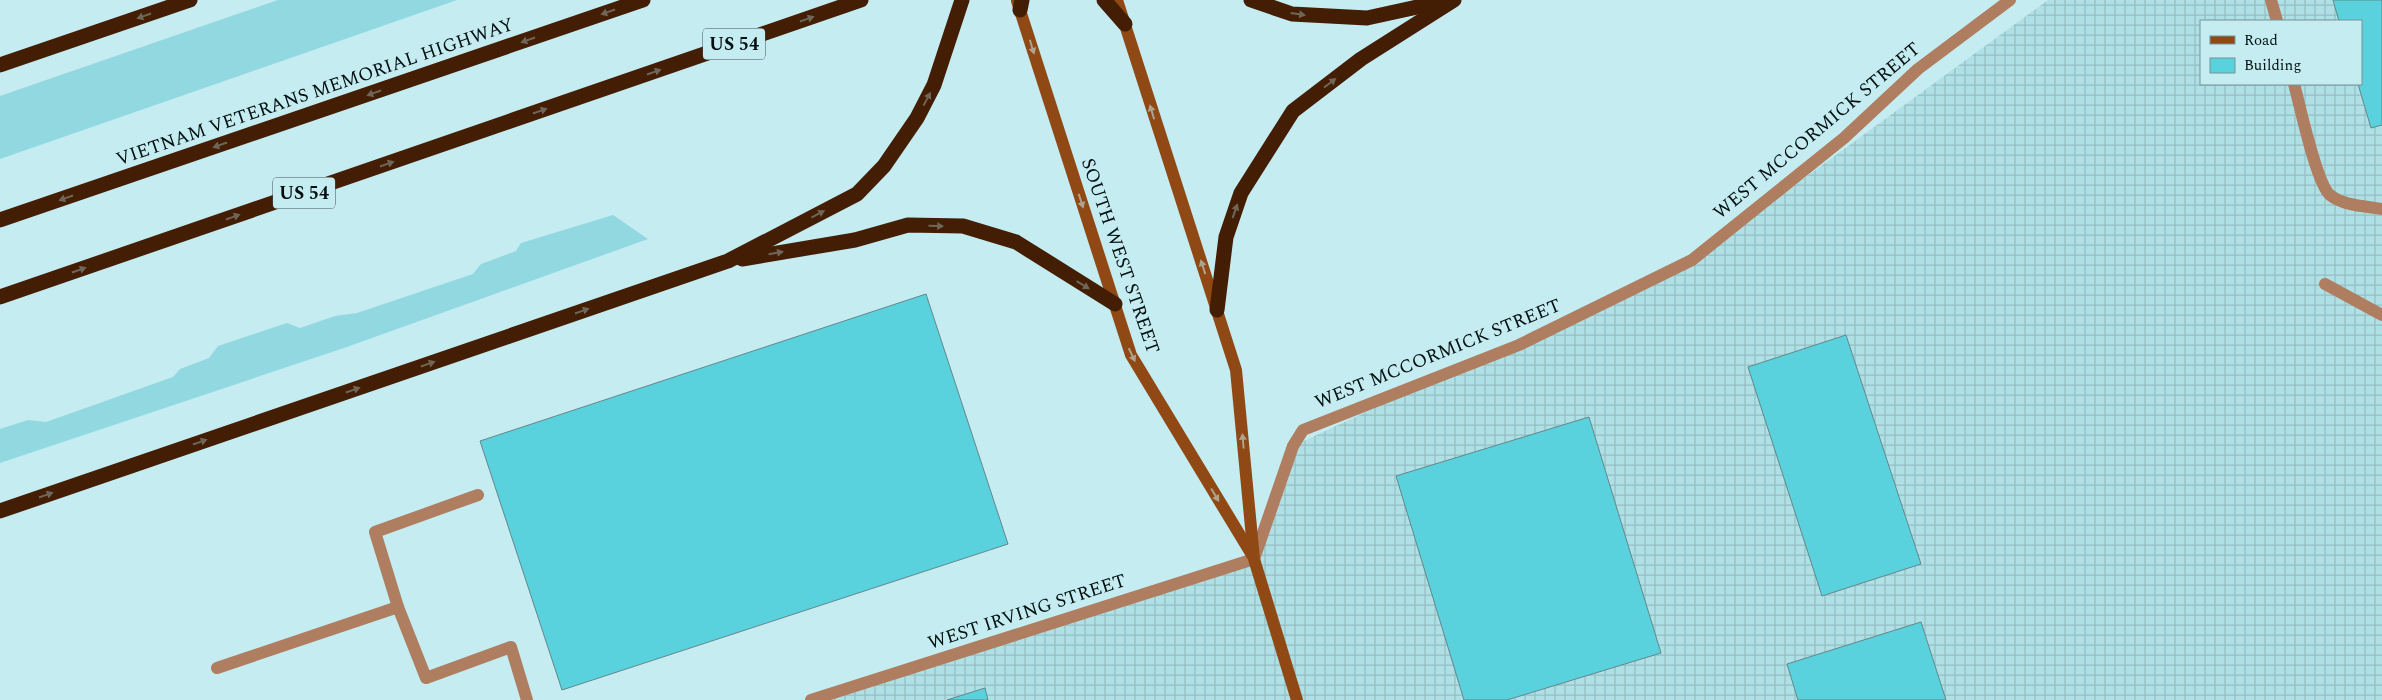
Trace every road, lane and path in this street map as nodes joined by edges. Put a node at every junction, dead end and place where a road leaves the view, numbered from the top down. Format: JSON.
{"nodes":[{"id":1,"x":190,"y":0,"type":"edge"},
{"id":2,"x":643,"y":0,"type":"edge"},
{"id":3,"x":861,"y":0,"type":"edge"},
{"id":4,"x":953,"y":0,"type":"edge"},
{"id":5,"x":962,"y":0,"type":"edge"},
{"id":6,"x":1104,"y":0,"type":"edge"},
{"id":7,"x":1117,"y":0,"type":"edge"},
{"id":8,"x":1251,"y":0,"type":"edge"},
{"id":9,"x":1453,"y":0,"type":"edge"},
{"id":10,"x":2010,"y":0,"type":"edge"},
{"id":11,"x":2271,"y":0,"type":"edge"},
{"id":12,"x":1020,"y":3,"type":"edge"},
{"id":13,"x":956,"y":18,"type":"junction"},
{"id":14,"x":2277,"y":20,"type":"edge"},
{"id":15,"x":1125,"y":24,"type":"junction"},
{"id":16,"x":3,"y":62,"type":"edge"},
{"id":17,"x":2294,"y":85,"type":"edge"},
{"id":18,"x":2382,"y":208,"type":"edge"},
{"id":19,"x":0,"y":220,"type":"edge"},
{"id":20,"x":728,"y":261,"type":"junction"},
{"id":21,"x":2325,"y":284,"type":"dead end"},
{"id":22,"x":0,"y":298,"type":"edge"},
{"id":23,"x":1115,"y":304,"type":"junction"},
{"id":24,"x":1216,"y":310,"type":"junction"},
{"id":25,"x":2382,"y":315,"type":"edge"},
{"id":26,"x":478,"y":495,"type":"dead end"},
{"id":27,"x":0,"y":511,"type":"edge"},
{"id":28,"x":1254,"y":559,"type":"junction"},
{"id":29,"x":398,"y":607,"type":"junction"},
{"id":30,"x":217,"y":668,"type":"dead end"},
{"id":31,"x":527,"y":700,"type":"edge"},
{"id":32,"x":811,"y":700,"type":"edge"},
{"id":33,"x":1297,"y":700,"type":"edge"}],
"edges":[{"from":1,"to":16,"type":"highway","one_way":true},
{"from":2,"to":19,"type":"highway","name":"VIETNAM VETERANS MEMORIAL HIGHWAY","one_way":true},
{"from":22,"to":3,"type":"highway","number":"US 54","one_way":true},
{"from":4,"to":13,"type":"highway"},
{"from":5,"to":13,"type":"highway"},
{"from":6,"to":15,"type":"highway"},
{"from":7,"to":15,"type":"main road","name":"SOUTH WEST STREET"},
{"from":8,"to":9,"type":"highway","one_way":true},
{"from":24,"to":9,"type":"highway","one_way":true},
{"from":10,"to":28,"type":"street","name":"WEST MCCORMICK STREET"},
{"from":11,"to":14,"type":"street"},
{"from":12,"to":23,"type":"main road","name":"SOUTH WEST STREET","one_way":true},
{"from":20,"to":13,"type":"highway","one_way":true},
{"from":24,"to":15,"type":"main road","name":"SOUTH WEST STREET","one_way":true},
{"from":17,"to":18,"type":"street"},
{"from":20,"to":23,"type":"highway","one_way":true},
{"from":27,"to":20,"type":"highway","one_way":true},
{"from":21,"to":25,"type":"street"},
{"from":23,"to":28,"type":"main road","name":"SOUTH WEST STREET","one_way":true},
{"from":28,"to":24,"type":"main road","name":"SOUTH WEST STREET","one_way":true},
{"from":26,"to":29,"type":"street"},
{"from":28,"to":32,"type":"street","name":"WEST IRVING STREET"},
{"from":28,"to":33,"type":"main road","name":"SOUTH WEST STREET"},
{"from":29,"to":30,"type":"street"},
{"from":29,"to":31,"type":"street"}]}
